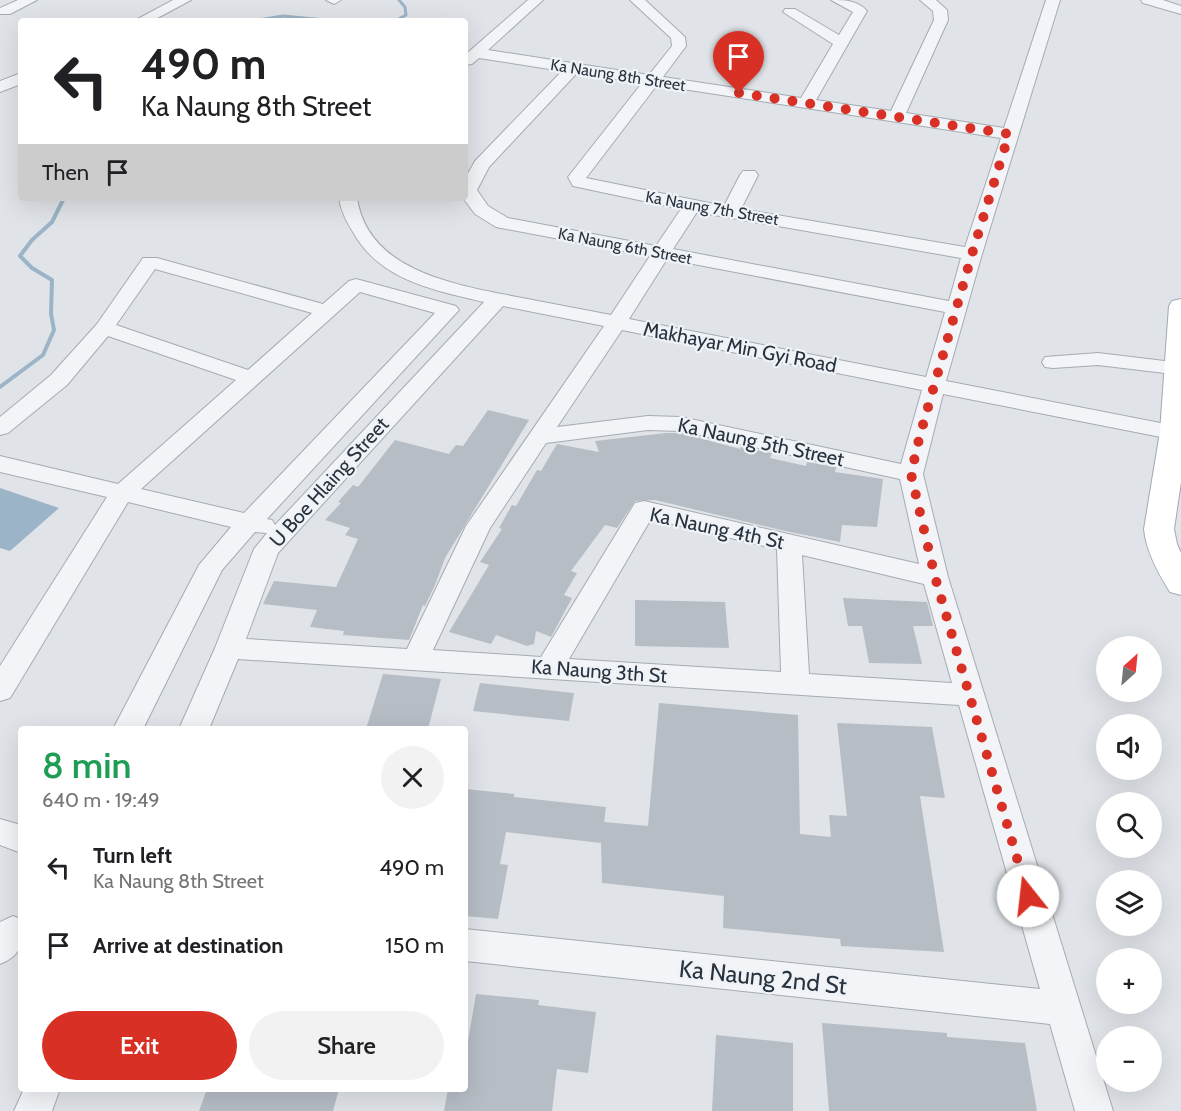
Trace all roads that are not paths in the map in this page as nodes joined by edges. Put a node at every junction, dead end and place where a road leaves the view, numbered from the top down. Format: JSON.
{"nodes":[{"id":1,"x":30,"y":0,"type":"edge"},
{"id":2,"x":536,"y":0,"type":"edge"},
{"id":3,"x":637,"y":0,"type":"edge"},
{"id":4,"x":838,"y":0,"type":"edge"},
{"id":5,"x":927,"y":0,"type":"edge"},
{"id":6,"x":1052,"y":0,"type":"edge"},
{"id":7,"x":1148,"y":0,"type":"edge"},
{"id":8,"x":180,"y":1,"type":"edge"},
{"id":9,"x":1181,"y":10,"type":"edge"},
{"id":10,"x":5,"y":11,"type":"dead end"},
{"id":11,"x":790,"y":12,"type":"dead end"},
{"id":12,"x":147,"y":18,"type":"edge"},
{"id":13,"x":842,"y":43,"type":"junction"},
{"id":14,"x":472,"y":53,"type":"edge"},
{"id":15,"x":573,"y":68,"type":"junction"},
{"id":16,"x":650,"y":80,"type":"junction"},
{"id":17,"x":806,"y":103,"type":"junction"},
{"id":18,"x":896,"y":117,"type":"junction"},
{"id":19,"x":1009,"y":134,"type":"junction"},
{"id":20,"x":473,"y":163,"type":"edge"},
{"id":21,"x":749,"y":175,"type":"dead end"},
{"id":22,"x":348,"y":201,"type":"edge"},
{"id":23,"x":692,"y":206,"type":"junction"},
{"id":24,"x":730,"y":212,"type":"junction"},
{"id":25,"x":662,"y":253,"type":"junction"},
{"id":26,"x":972,"y":254,"type":"junction"},
{"id":27,"x":498,"y":299,"type":"junction"},
{"id":28,"x":1181,"y":306,"type":"edge"},
{"id":29,"x":956,"y":308,"type":"junction"},
{"id":30,"x":326,"y":311,"type":"junction"},
{"id":31,"x":616,"y":323,"type":"junction"},
{"id":32,"x":104,"y":328,"type":"junction"},
{"id":33,"x":1053,"y":362,"type":"dead end"},
{"id":34,"x":1178,"y":369,"type":"junction"},
{"id":35,"x":250,"y":378,"type":"junction"},
{"id":36,"x":935,"y":386,"type":"junction"},
{"id":37,"x":0,"y":428,"type":"edge"},
{"id":38,"x":1178,"y":433,"type":"edge"},
{"id":39,"x":538,"y":437,"type":"junction"},
{"id":40,"x":0,"y":464,"type":"edge"},
{"id":41,"x":911,"y":474,"type":"junction"},
{"id":42,"x":122,"y":493,"type":"junction"},
{"id":43,"x":249,"y":523,"type":"junction"},
{"id":44,"x":284,"y":530,"type":"junction"},
{"id":45,"x":789,"y":543,"type":"junction"},
{"id":46,"x":935,"y":577,"type":"junction"},
{"id":47,"x":1181,"y":584,"type":"edge"},
{"id":48,"x":229,"y":648,"type":"junction"},
{"id":49,"x":415,"y":660,"type":"junction"},
{"id":50,"x":549,"y":668,"type":"junction"},
{"id":51,"x":795,"y":684,"type":"junction"},
{"id":52,"x":0,"y":690,"type":"edge"},
{"id":53,"x":969,"y":694,"type":"junction"},
{"id":54,"x":130,"y":726,"type":"edge"},
{"id":55,"x":195,"y":726,"type":"edge"},
{"id":56,"x":0,"y":832,"type":"edge"},
{"id":57,"x":18,"y":838,"type":"edge"},
{"id":58,"x":468,"y":945,"type":"edge"},
{"id":59,"x":1061,"y":1008,"type":"junction"},
{"id":60,"x":41,"y":1092,"type":"edge"},
{"id":61,"x":33,"y":1111,"type":"edge"},
{"id":62,"x":1094,"y":1111,"type":"edge"}],
"edges":[{"from":1,"to":10,"type":"street"},
{"from":2,"to":14,"type":"street"},
{"from":3,"to":16,"type":"street"},
{"from":4,"to":13,"type":"street"},
{"from":5,"to":18,"type":"street"},
{"from":6,"to":19,"type":"street"},
{"from":7,"to":9,"type":"street"},
{"from":8,"to":12,"type":"street"},
{"from":11,"to":13,"type":"street"},
{"from":13,"to":17,"type":"street"},
{"from":14,"to":15,"type":"street","name":"Ka Naung 8th Street"},
{"from":15,"to":16,"type":"street","name":"Ka Naung 8th Street"},
{"from":15,"to":20,"type":"street","name":"Ka Naung 6th Street"},
{"from":16,"to":17,"type":"street","name":"Ka Naung 8th Street"},
{"from":16,"to":23,"type":"street","name":"Ka Naung 7th Street"},
{"from":17,"to":18,"type":"street","name":"Ka Naung 8th Street"},
{"from":18,"to":19,"type":"street","name":"Ka Naung 8th Street"},
{"from":19,"to":26,"type":"street"},
{"from":20,"to":25,"type":"street","name":"Ka Naung 6th Street"},
{"from":21,"to":24,"type":"street"},
{"from":22,"to":27,"type":"street","name":"Makhayar Min Gyi Road"},
{"from":23,"to":24,"type":"street","name":"Ka Naung 7th Street"},
{"from":23,"to":25,"type":"street"},
{"from":24,"to":26,"type":"street","name":"Ka Naung 7th Street"},
{"from":25,"to":29,"type":"street","name":"Ka Naung 6th Street"},
{"from":25,"to":31,"type":"street"},
{"from":26,"to":29,"type":"street"},
{"from":27,"to":31,"type":"street","name":"Makhayar Min Gyi Road"},
{"from":27,"to":44,"type":"street","name":"U Boe Hlaing Street"},
{"from":28,"to":34,"type":"main road"},
{"from":29,"to":36,"type":"street"},
{"from":30,"to":32,"type":"street"},
{"from":30,"to":35,"type":"street"},
{"from":30,"to":43,"type":"street"},
{"from":31,"to":36,"type":"street","name":"Makhayar Min Gyi Road"},
{"from":31,"to":39,"type":"street"},
{"from":32,"to":35,"type":"street"},
{"from":32,"to":37,"type":"street"},
{"from":33,"to":34,"type":"street"},
{"from":34,"to":38,"type":"main road"},
{"from":35,"to":42,"type":"street"},
{"from":36,"to":38,"type":"street","name":"Makhayar Min Gyi Road"},
{"from":36,"to":41,"type":"street"},
{"from":38,"to":47,"type":"main road"},
{"from":39,"to":41,"type":"street","name":"Ka Naung 5th Street"},
{"from":39,"to":49,"type":"street"},
{"from":40,"to":42,"type":"street"},
{"from":41,"to":46,"type":"street"},
{"from":42,"to":43,"type":"street"},
{"from":42,"to":52,"type":"street"},
{"from":43,"to":44,"type":"street"},
{"from":43,"to":54,"type":"street"},
{"from":44,"to":48,"type":"street","name":"U Boe Hlaing Street"},
{"from":45,"to":46,"type":"street","name":"Ka Naung 4th St"},
{"from":45,"to":50,"type":"street","name":"Ka Naung 4th St"},
{"from":45,"to":51,"type":"street"},
{"from":46,"to":53,"type":"street"},
{"from":48,"to":49,"type":"street","name":"Ka Naung 3th St"},
{"from":48,"to":55,"type":"street","name":"U Boe Hlaing Street"},
{"from":49,"to":50,"type":"street","name":"Ka Naung 3th St"},
{"from":50,"to":51,"type":"street","name":"Ka Naung 3th St"},
{"from":51,"to":53,"type":"street","name":"Ka Naung 3th St"},
{"from":53,"to":59,"type":"street"},
{"from":56,"to":57,"type":"street"},
{"from":58,"to":59,"type":"street","name":"Ka Naung 2nd St"},
{"from":59,"to":62,"type":"street"},
{"from":60,"to":61,"type":"street"}]}
